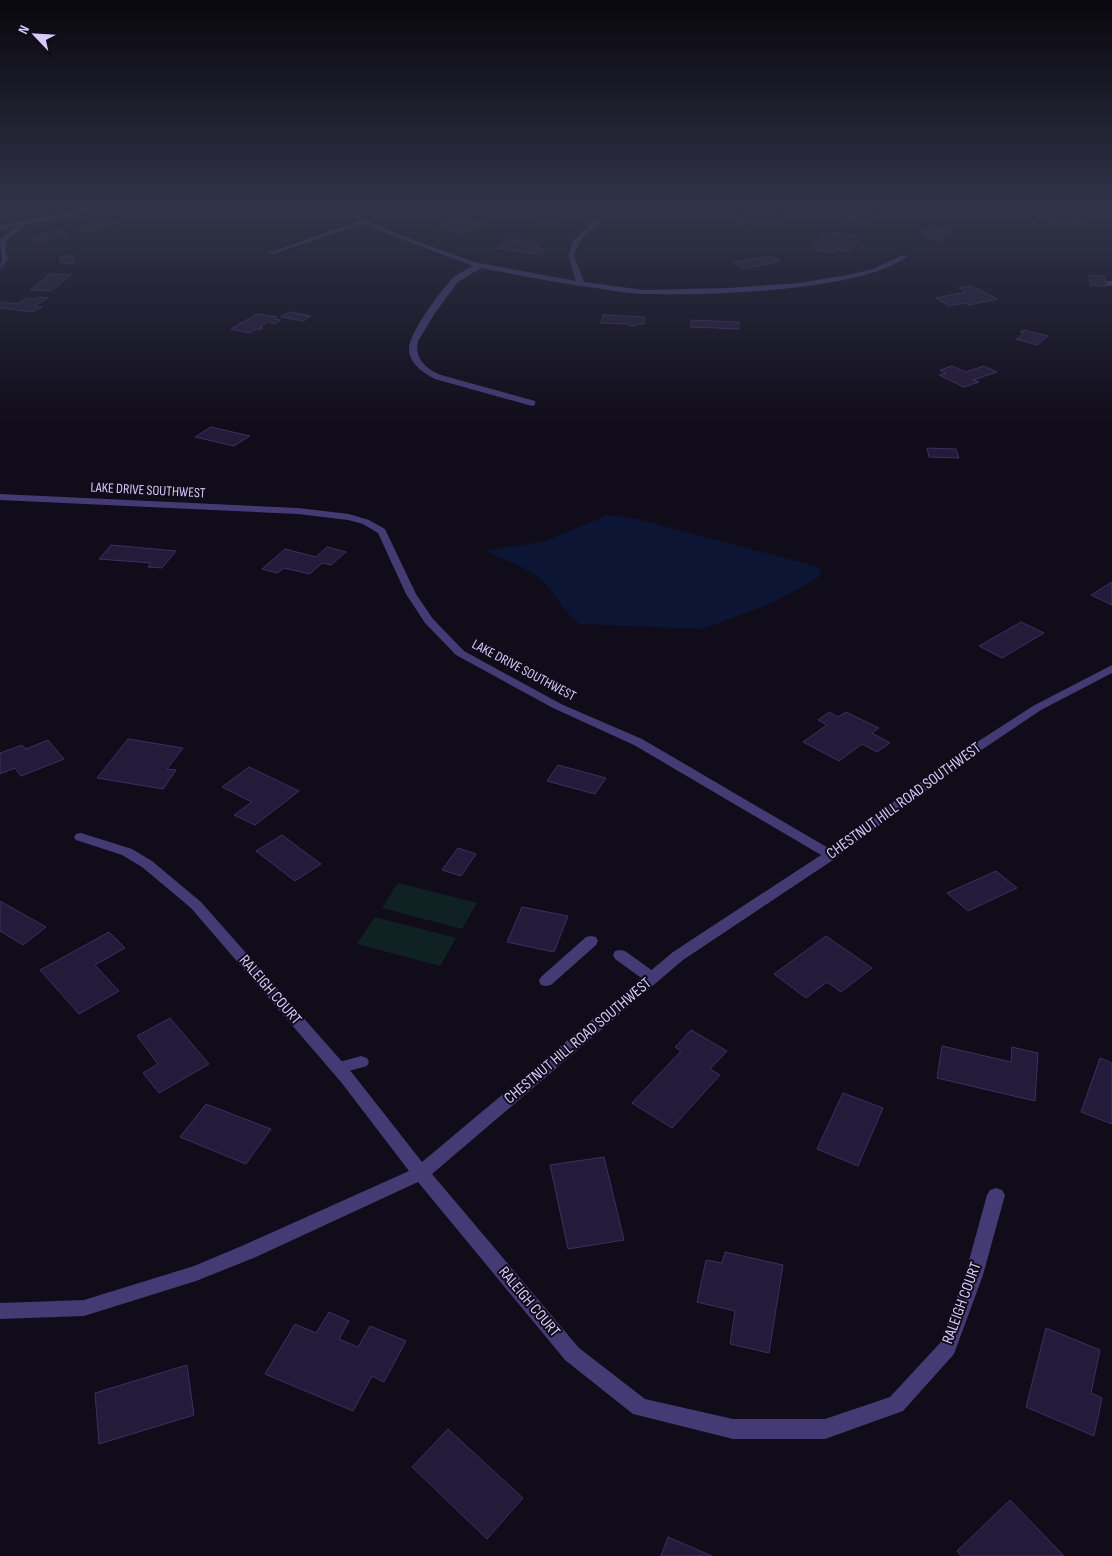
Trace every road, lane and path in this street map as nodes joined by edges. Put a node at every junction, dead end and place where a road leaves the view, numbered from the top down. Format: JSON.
{"nodes":[{"id":1,"x":454,"y":282,"type":"edge"},
{"id":2,"x":562,"y":282,"type":"edge"},
{"id":3,"x":579,"y":282,"type":"edge"},
{"id":4,"x":820,"y":282,"type":"edge"},
{"id":5,"x":580,"y":285,"type":"junction"},
{"id":6,"x":532,"y":403,"type":"dead end"},
{"id":7,"x":0,"y":497,"type":"edge"},
{"id":8,"x":1112,"y":668,"type":"edge"},
{"id":9,"x":81,"y":837,"type":"dead end"},
{"id":10,"x":831,"y":855,"type":"junction"},
{"id":11,"x":591,"y":941,"type":"dead end"},
{"id":12,"x":620,"y":955,"type":"dead end"},
{"id":13,"x":652,"y":978,"type":"junction"},
{"id":14,"x":546,"y":981,"type":"dead end"},
{"id":15,"x":361,"y":1062,"type":"dead end"},
{"id":16,"x":338,"y":1068,"type":"junction"},
{"id":17,"x":421,"y":1173,"type":"junction"},
{"id":18,"x":996,"y":1195,"type":"dead end"},
{"id":19,"x":0,"y":1311,"type":"edge"}],
"edges":[{"from":1,"to":6,"type":"street"},
{"from":2,"to":5,"type":"street"},
{"from":3,"to":5,"type":"street"},
{"from":4,"to":5,"type":"street"},
{"from":7,"to":10,"type":"street","name":"LAKE DRIVE SOUTHWEST"},
{"from":8,"to":10,"type":"street","name":"CHESTNUT HILL ROAD SOUTHWEST"},
{"from":9,"to":16,"type":"street","name":"RALEIGH COURT"},
{"from":10,"to":13,"type":"street","name":"CHESTNUT HILL ROAD SOUTHWEST"},
{"from":11,"to":14,"type":"street"},
{"from":12,"to":13,"type":"street"},
{"from":13,"to":17,"type":"street","name":"CHESTNUT HILL ROAD SOUTHWEST"},
{"from":15,"to":16,"type":"street"},
{"from":16,"to":17,"type":"street","name":"RALEIGH COURT"},
{"from":17,"to":18,"type":"street","name":"RALEIGH COURT"},
{"from":17,"to":19,"type":"street","name":"CHESTNUT HILL ROAD SOUTHWEST"}]}
